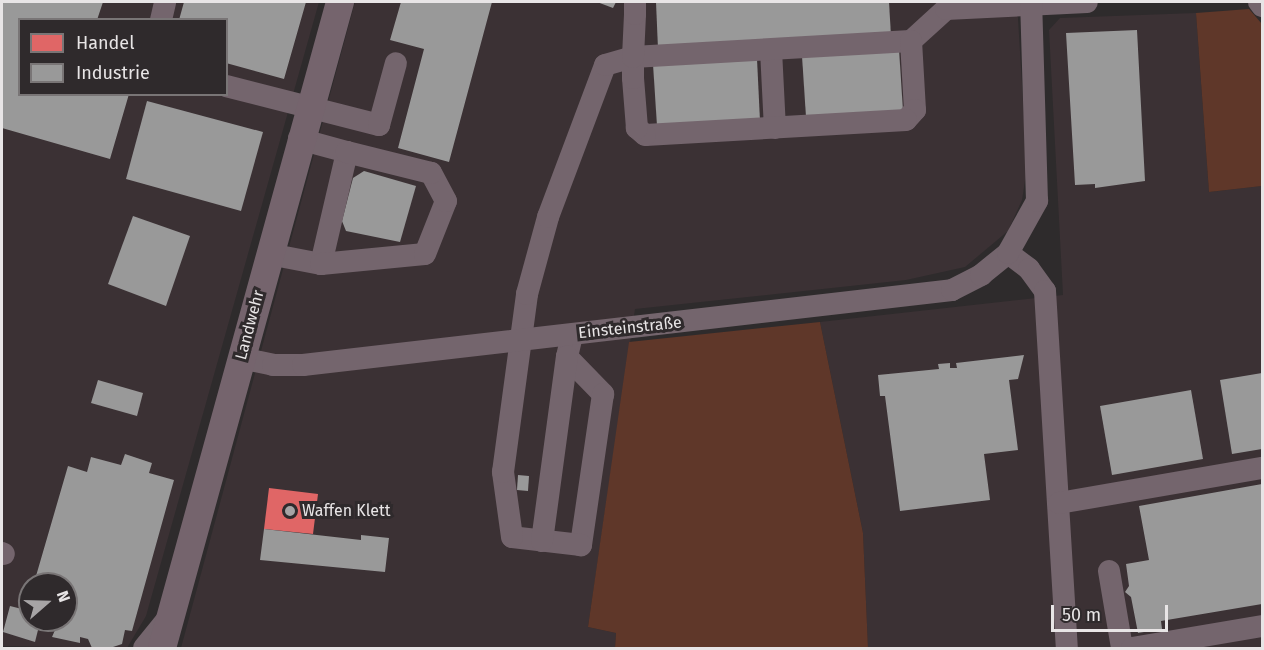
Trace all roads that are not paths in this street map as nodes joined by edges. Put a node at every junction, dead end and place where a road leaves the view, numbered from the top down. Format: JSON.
{"nodes":[{"id":1,"x":165,"y":2,"type":"edge"},
{"id":2,"x":340,"y":2,"type":"edge"},
{"id":3,"x":635,"y":2,"type":"edge"},
{"id":4,"x":1087,"y":2,"type":"edge"},
{"id":5,"x":1259,"y":2,"type":"edge"},
{"id":6,"x":1031,"y":4,"type":"edge"},
{"id":7,"x":1263,"y":6,"type":"edge"},
{"id":8,"x":161,"y":18,"type":"edge"},
{"id":9,"x":910,"y":41,"type":"junction"},
{"id":10,"x":771,"y":50,"type":"junction"},
{"id":11,"x":633,"y":57,"type":"junction"},
{"id":12,"x":396,"y":63,"type":"dead end"},
{"id":13,"x":228,"y":87,"type":"edge"},
{"id":14,"x":308,"y":109,"type":"junction"},
{"id":15,"x":775,"y":128,"type":"junction"},
{"id":16,"x":299,"y":139,"type":"junction"},
{"id":17,"x":347,"y":152,"type":"junction"},
{"id":18,"x":1008,"y":253,"type":"junction"},
{"id":19,"x":269,"y":254,"type":"junction"},
{"id":20,"x":321,"y":264,"type":"junction"},
{"id":21,"x":572,"y":335,"type":"junction"},
{"id":22,"x":519,"y":340,"type":"junction"},
{"id":23,"x":567,"y":357,"type":"junction"},
{"id":24,"x":241,"y":358,"type":"junction"},
{"id":25,"x":1263,"y":468,"type":"edge"},
{"id":26,"x":1059,"y":503,"type":"junction"},
{"id":27,"x":542,"y":541,"type":"junction"},
{"id":28,"x":1109,"y":571,"type":"dead end"},
{"id":29,"x":171,"y":614,"type":"junction"},
{"id":30,"x":1263,"y":626,"type":"edge"},
{"id":31,"x":144,"y":648,"type":"edge"},
{"id":32,"x":162,"y":648,"type":"edge"},
{"id":33,"x":1067,"y":648,"type":"edge"},
{"id":34,"x":1122,"y":648,"type":"edge"},
{"id":35,"x":1132,"y":648,"type":"edge"}],
"edges":[{"from":1,"to":8,"type":"street"},
{"from":2,"to":14,"type":"main road","name":"Landwehr"},
{"from":3,"to":11,"type":"street"},
{"from":4,"to":6,"type":"street"},
{"from":5,"to":7,"type":"street"},
{"from":6,"to":9,"type":"street"},
{"from":6,"to":18,"type":"street","name":"Einsteinstraße"},
{"from":9,"to":10,"type":"street"},
{"from":9,"to":15,"type":"street"},
{"from":10,"to":11,"type":"street"},
{"from":10,"to":15,"type":"street"},
{"from":11,"to":15,"type":"street"},
{"from":11,"to":22,"type":"street"},
{"from":12,"to":14,"type":"street"},
{"from":13,"to":14,"type":"street"},
{"from":14,"to":16,"type":"main road","name":"Landwehr"},
{"from":16,"to":17,"type":"street"},
{"from":16,"to":19,"type":"main road","name":"Landwehr"},
{"from":17,"to":20,"type":"street"},
{"from":17,"to":20,"type":"street"},
{"from":18,"to":21,"type":"street","name":"Einsteinstraße"},
{"from":18,"to":26,"type":"street"},
{"from":19,"to":20,"type":"street"},
{"from":19,"to":24,"type":"main road","name":"Landwehr"},
{"from":21,"to":22,"type":"street","name":"Einsteinstraße"},
{"from":21,"to":23,"type":"street"},
{"from":22,"to":24,"type":"street","name":"Einsteinstraße"},
{"from":22,"to":27,"type":"street"},
{"from":23,"to":27,"type":"street"},
{"from":23,"to":27,"type":"street"},
{"from":24,"to":29,"type":"main road","name":"Landwehr"},
{"from":25,"to":26,"type":"street"},
{"from":26,"to":33,"type":"street"},
{"from":28,"to":34,"type":"street"},
{"from":29,"to":31,"type":"street"},
{"from":29,"to":32,"type":"main road","name":"Landwehr"},
{"from":30,"to":35,"type":"street"}]}
